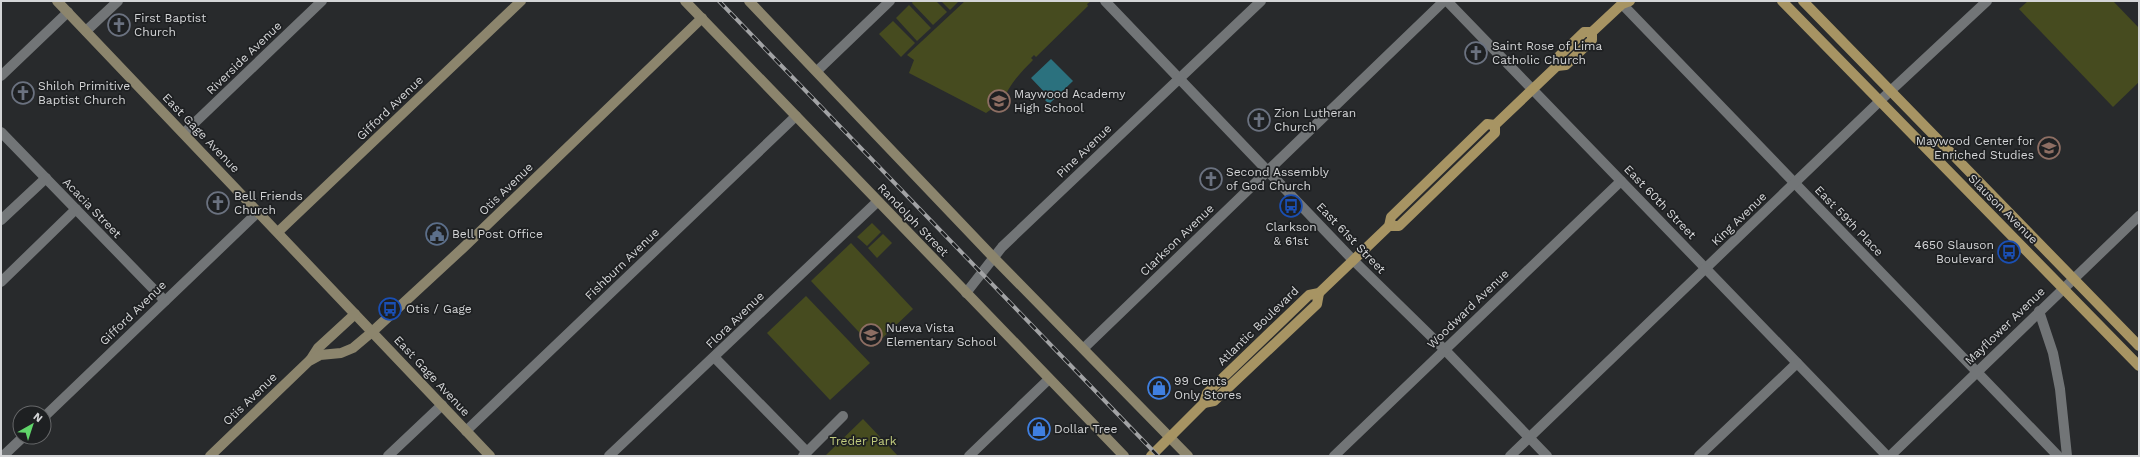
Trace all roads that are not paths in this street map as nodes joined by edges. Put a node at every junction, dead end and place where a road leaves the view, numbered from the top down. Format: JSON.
{"nodes":[{"id":1,"x":57,"y":1,"type":"edge"},
{"id":2,"x":118,"y":1,"type":"edge"},
{"id":3,"x":322,"y":1,"type":"edge"},
{"id":4,"x":521,"y":1,"type":"edge"},
{"id":5,"x":685,"y":1,"type":"edge"},
{"id":6,"x":749,"y":1,"type":"edge"},
{"id":7,"x":890,"y":1,"type":"edge"},
{"id":8,"x":1105,"y":1,"type":"edge"},
{"id":9,"x":1261,"y":1,"type":"edge"},
{"id":10,"x":1446,"y":1,"type":"edge"},
{"id":11,"x":1782,"y":1,"type":"edge"},
{"id":12,"x":1803,"y":1,"type":"edge"},
{"id":13,"x":1625,"y":2,"type":"edge"},
{"id":14,"x":1981,"y":3,"type":"edge"},
{"id":15,"x":68,"y":12,"type":"junction"},
{"id":16,"x":702,"y":18,"type":"junction"},
{"id":17,"x":86,"y":31,"type":"junction"},
{"id":18,"x":817,"y":71,"type":"junction"},
{"id":19,"x":1,"y":76,"type":"edge"},
{"id":20,"x":1177,"y":79,"type":"junction"},
{"id":21,"x":1532,"y":89,"type":"junction"},
{"id":22,"x":1892,"y":90,"type":"junction"},
{"id":23,"x":1880,"y":101,"type":"junction"},
{"id":24,"x":796,"y":116,"type":"junction"},
{"id":25,"x":1,"y":132,"type":"edge"},
{"id":26,"x":184,"y":134,"type":"junction"},
{"id":27,"x":1268,"y":171,"type":"junction"},
{"id":28,"x":46,"y":178,"type":"junction"},
{"id":29,"x":1621,"y":181,"type":"junction"},
{"id":30,"x":1794,"y":183,"type":"junction"},
{"id":31,"x":877,"y":202,"type":"junction"},
{"id":32,"x":76,"y":210,"type":"junction"},
{"id":33,"x":258,"y":212,"type":"junction"},
{"id":34,"x":2139,"y":216,"type":"edge"},
{"id":35,"x":1,"y":220,"type":"edge"},
{"id":36,"x":278,"y":232,"type":"junction"},
{"id":37,"x":993,"y":258,"type":"junction"},
{"id":38,"x":1353,"y":260,"type":"junction"},
{"id":39,"x":1706,"y":269,"type":"junction"},
{"id":40,"x":2074,"y":278,"type":"junction"},
{"id":41,"x":1,"y":282,"type":"edge"},
{"id":42,"x":2064,"y":288,"type":"junction"},
{"id":43,"x":966,"y":293,"type":"junction"},
{"id":44,"x":165,"y":301,"type":"junction"},
{"id":45,"x":2039,"y":311,"type":"junction"},
{"id":46,"x":355,"y":314,"type":"junction"},
{"id":47,"x":372,"y":332,"type":"junction"},
{"id":48,"x":2139,"y":346,"type":"edge"},
{"id":49,"x":1084,"y":348,"type":"junction"},
{"id":50,"x":1445,"y":350,"type":"junction"},
{"id":51,"x":715,"y":358,"type":"junction"},
{"id":52,"x":309,"y":361,"type":"junction"},
{"id":53,"x":1797,"y":363,"type":"junction"},
{"id":54,"x":2139,"y":366,"type":"edge"},
{"id":55,"x":1977,"y":372,"type":"junction"},
{"id":56,"x":1049,"y":379,"type":"junction"},
{"id":57,"x":442,"y":405,"type":"junction"},
{"id":58,"x":52,"y":409,"type":"edge"},
{"id":59,"x":843,"y":416,"type":"dead end"},
{"id":60,"x":466,"y":431,"type":"junction"},
{"id":61,"x":1529,"y":437,"type":"junction"},
{"id":62,"x":1168,"y":440,"type":"junction"},
{"id":63,"x":15,"y":445,"type":"edge"},
{"id":64,"x":805,"y":454,"type":"edge"},
{"id":65,"x":3,"y":456,"type":"edge"},
{"id":66,"x":210,"y":456,"type":"edge"},
{"id":67,"x":388,"y":456,"type":"edge"},
{"id":68,"x":490,"y":456,"type":"edge"},
{"id":69,"x":610,"y":456,"type":"edge"},
{"id":70,"x":969,"y":456,"type":"edge"},
{"id":71,"x":1124,"y":456,"type":"edge"},
{"id":72,"x":1151,"y":456,"type":"edge"},
{"id":73,"x":1188,"y":456,"type":"edge"},
{"id":74,"x":1334,"y":456,"type":"edge"},
{"id":75,"x":1510,"y":456,"type":"edge"},
{"id":76,"x":1547,"y":456,"type":"edge"},
{"id":77,"x":1699,"y":456,"type":"edge"},
{"id":78,"x":1888,"y":456,"type":"edge"},
{"id":79,"x":2058,"y":456,"type":"edge"},
{"id":80,"x":2067,"y":456,"type":"edge"}],
"edges":[{"from":1,"to":15,"type":"street","name":"East Gage Avenue"},
{"from":2,"to":17,"type":"street"},
{"from":3,"to":26,"type":"street","name":"Riverside Avenue"},
{"from":4,"to":36,"type":"street","name":"Gifford Avenue"},
{"from":5,"to":16,"type":"street","name":"Randolph Street"},
{"from":6,"to":18,"type":"street"},
{"from":7,"to":18,"type":"street"},
{"from":8,"to":20,"type":"street","name":"East 61st Street"},
{"from":9,"to":20,"type":"street","name":"Pine Avenue"},
{"from":10,"to":21,"type":"street","name":"East 60th Street"},
{"from":10,"to":27,"type":"street","name":"Clarkson Avenue"},
{"from":11,"to":23,"type":"main road","name":"Slauson Avenue"},
{"from":12,"to":22,"type":"main road","name":"Slauson Avenue"},
{"from":13,"to":21,"type":"main road","name":"Atlantic Boulevard"},
{"from":13,"to":30,"type":"street","name":"East 59th Place"},
{"from":14,"to":22,"type":"street","name":"King Avenue"},
{"from":15,"to":17,"type":"street","name":"East Gage Avenue"},
{"from":15,"to":19,"type":"street"},
{"from":16,"to":24,"type":"street","name":"Randolph Street"},
{"from":16,"to":47,"type":"street","name":"Otis Avenue"},
{"from":17,"to":26,"type":"street","name":"East Gage Avenue"},
{"from":18,"to":37,"type":"street"},
{"from":20,"to":27,"type":"street","name":"East 61st Street"},
{"from":20,"to":37,"type":"street","name":"Pine Avenue"},
{"from":21,"to":29,"type":"street","name":"East 60th Street"},
{"from":21,"to":38,"type":"main road","name":"Atlantic Boulevard"},
{"from":22,"to":23,"type":"street","name":"King Avenue"},
{"from":22,"to":40,"type":"main road","name":"Slauson Avenue"},
{"from":23,"to":30,"type":"street","name":"King Avenue"},
{"from":23,"to":42,"type":"main road","name":"Slauson Avenue"},
{"from":24,"to":31,"type":"street","name":"Randolph Street"},
{"from":24,"to":60,"type":"street","name":"Fishburn Avenue"},
{"from":25,"to":28,"type":"street","name":"Acacia Street"},
{"from":26,"to":33,"type":"street","name":"East Gage Avenue"},
{"from":27,"to":38,"type":"street","name":"East 61st Street"},
{"from":27,"to":49,"type":"street","name":"Clarkson Avenue"},
{"from":28,"to":32,"type":"street","name":"Acacia Street"},
{"from":28,"to":35,"type":"street"},
{"from":29,"to":39,"type":"street","name":"East 60th Street"},
{"from":29,"to":50,"type":"street","name":"Woodward Avenue"},
{"from":30,"to":39,"type":"street","name":"King Avenue"},
{"from":30,"to":55,"type":"street","name":"East 59th Place"},
{"from":31,"to":43,"type":"street","name":"Randolph Street"},
{"from":31,"to":51,"type":"street","name":"Flora Avenue"},
{"from":32,"to":41,"type":"street"},
{"from":32,"to":44,"type":"street","name":"Acacia Street"},
{"from":33,"to":36,"type":"street","name":"East Gage Avenue"},
{"from":33,"to":44,"type":"street","name":"Gifford Avenue"},
{"from":34,"to":40,"type":"street","name":"Mayflower Avenue"},
{"from":36,"to":46,"type":"street","name":"East Gage Avenue"},
{"from":37,"to":43,"type":"street","name":"Pine Avenue"},
{"from":37,"to":49,"type":"street"},
{"from":38,"to":50,"type":"street","name":"East 61st Street"},
{"from":38,"to":62,"type":"main road","name":"Atlantic Boulevard"},
{"from":39,"to":53,"type":"street","name":"East 60th Street"},
{"from":39,"to":61,"type":"street","name":"King Avenue"},
{"from":40,"to":42,"type":"street","name":"Mayflower Avenue"},
{"from":40,"to":48,"type":"main road","name":"Slauson Avenue"},
{"from":42,"to":45,"type":"street","name":"Mayflower Avenue"},
{"from":42,"to":54,"type":"main road","name":"Slauson Avenue"},
{"from":43,"to":56,"type":"street","name":"Randolph Street"},
{"from":44,"to":58,"type":"street","name":"Gifford Avenue"},
{"from":45,"to":55,"type":"street","name":"Mayflower Avenue"},
{"from":45,"to":80,"type":"street"},
{"from":46,"to":47,"type":"street","name":"East Gage Avenue"},
{"from":46,"to":52,"type":"street"},
{"from":47,"to":52,"type":"street","name":"Otis Avenue"},
{"from":47,"to":57,"type":"street","name":"East Gage Avenue"},
{"from":49,"to":62,"type":"street"},
{"from":50,"to":61,"type":"street","name":"East 61st Street"},
{"from":50,"to":74,"type":"street","name":"Woodward Avenue"},
{"from":51,"to":64,"type":"street"},
{"from":51,"to":69,"type":"street","name":"Flora Avenue"},
{"from":52,"to":66,"type":"street","name":"Otis Avenue"},
{"from":53,"to":77,"type":"street"},
{"from":53,"to":78,"type":"street","name":"East 60th Street"},
{"from":55,"to":78,"type":"street","name":"Mayflower Avenue"},
{"from":55,"to":79,"type":"street","name":"East 59th Place"},
{"from":56,"to":70,"type":"street"},
{"from":56,"to":71,"type":"street","name":"Randolph Street"},
{"from":57,"to":60,"type":"street","name":"East Gage Avenue"},
{"from":57,"to":67,"type":"street"},
{"from":59,"to":64,"type":"street"},
{"from":60,"to":68,"type":"street","name":"East Gage Avenue"},
{"from":61,"to":75,"type":"street","name":"King Avenue"},
{"from":61,"to":76,"type":"street","name":"East 61st Street"},
{"from":62,"to":72,"type":"main road","name":"Atlantic Boulevard"},
{"from":62,"to":73,"type":"street"},
{"from":63,"to":65,"type":"street"}]}
